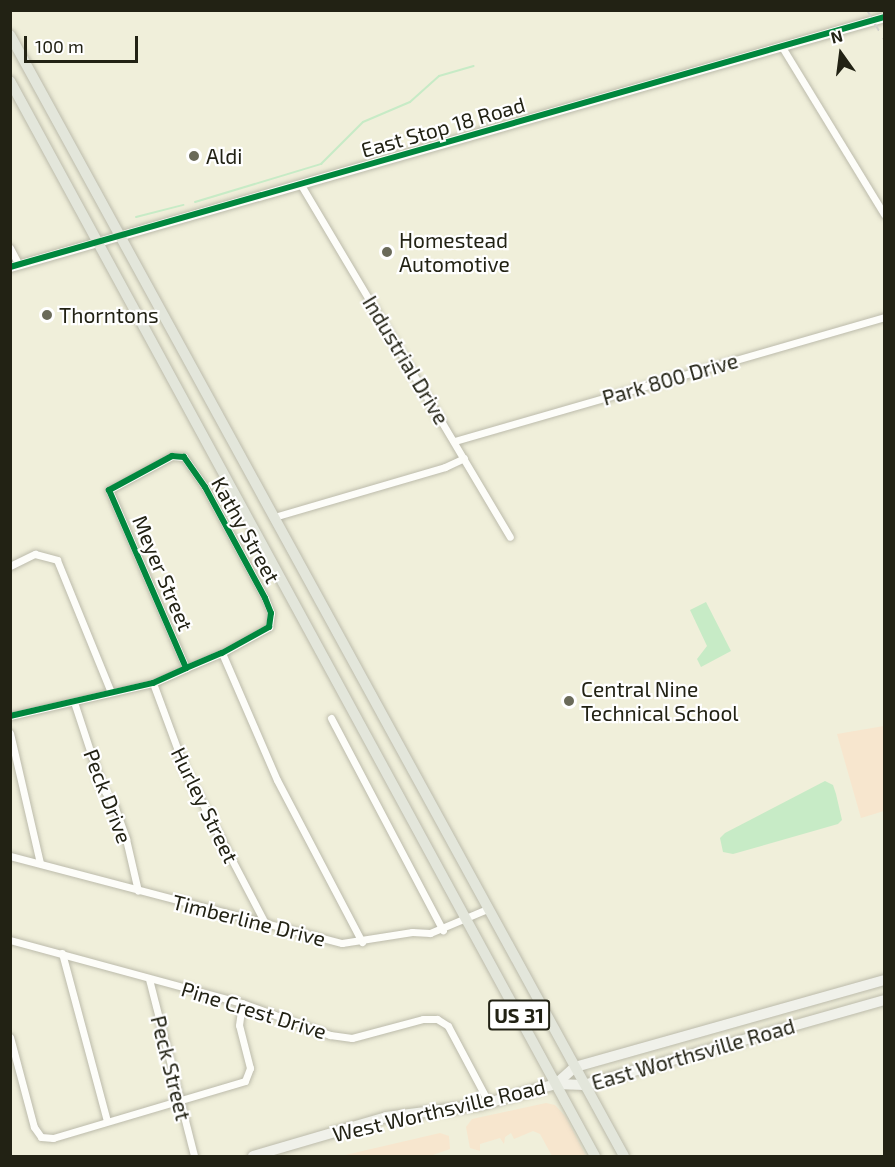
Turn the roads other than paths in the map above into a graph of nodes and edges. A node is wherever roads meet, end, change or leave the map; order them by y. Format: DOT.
graph roads {
  1 [pos="885,18"];
  2 [pos="10,35"];
  3 [pos="782,47"];
  4 [pos="10,81"];
  5 [pos="301,185"];
  6 [pos="885,214"];
  7 [pos="119,235"];
  8 [pos="96,241"];
  9 [pos="10,248"];
  10 [pos="15,266"];
  11 [pos="885,317"];
  12 [pos="455,441"];
  13 [pos="464,458"];
  14 [pos="109,490"];
  15 [pos="274,517"];
  16 [pos="510,537"];
  17 [pos="10,566"];
  18 [pos="222,653"];
  19 [pos="186,668"];
  20 [pos="153,683"];
  21 [pos="110,690"];
  22 [pos="74,702"];
  23 [pos="10,716"];
  24 [pos="331,718"];
  25 [pos="10,733"];
  26 [pos="10,856"];
  27 [pos="40,863"];
  28 [pos="138,891"];
  29 [pos="487,909"];
  30 [pos="466,920"];
  31 [pos="265,924"];
  32 [pos="443,930"];
  33 [pos="10,940"];
  34 [pos="362,942"];
  35 [pos="62,953"];
  36 [pos="149,979"];
  37 [pos="885,980"];
  38 [pos="885,1000"];
  39 [pos="242,1003"];
  40 [pos="10,1037"];
  41 [pos="575,1067"];
  42 [pos="556,1084"];
  43 [pos="584,1085"];
  44 [pos="179,1102"];
  45 [pos="489,1103"];
  46 [pos="106,1121"];
  47 [pos="194,1156"];
  48 [pos="260,1156"];
  49 [pos="595,1156"];
  50 [pos="624,1156"];
  1 -- 3 [label="street, East Stop 18 Road"];
  2 -- 7 [label="main road, US 31"];
  3 -- 5 [label="street, East Stop 18 Road"];
  3 -- 6 [label="street"];
  4 -- 8 [label="main road, US 31"];
  5 -- 7 [label="street, East Stop 18 Road"];
  5 -- 12 [label="street, Industrial Drive"];
  7 -- 8 [label="street, East Stop 18 Road"];
  7 -- 15 [label="main road, US 31"];
  8 -- 10 [label="street, East Stop 18 Road"];
  8 -- 30 [label="main road, US 31"];
  9 -- 10 [label="street"];
  11 -- 12 [label="street, Park 800 Drive"];
  12 -- 13 [label="street, Industrial Drive"];
  13 -- 15 [label="street"];
  13 -- 16 [label="street, Industrial Drive"];
  14 -- 18 [label="street, Kathy Street"];
  14 -- 19 [label="street, Meyer Street"];
  15 -- 29 [label="main road, US 31"];
  17 -- 21 [label="street"];
  18 -- 19 [label="street"];
  18 -- 34 [label="street"];
  19 -- 20 [label="street"];
  20 -- 21 [label="street"];
  20 -- 31 [label="street, Hurley Street"];
  21 -- 22 [label="street"];
  22 -- 23 [label="street"];
  22 -- 28 [label="street, Peck Drive"];
  24 -- 32 [label="street"];
  25 -- 27 [label="street"];
  26 -- 27 [label="street, Timberline Drive"];
  27 -- 28 [label="street, Timberline Drive"];
  28 -- 31 [label="street, Timberline Drive"];
  29 -- 30 [label="street, Timberline Drive"];
  29 -- 41 [label="main road, US 31"];
  30 -- 32 [label="street, Timberline Drive"];
  30 -- 42 [label="main road, US 31"];
  31 -- 34 [label="street, Timberline Drive"];
  32 -- 34 [label="street, Timberline Drive"];
  33 -- 35 [label="street, Pine Crest Drive"];
  35 -- 36 [label="street, Pine Crest Drive"];
  35 -- 46 [label="street"];
  36 -- 39 [label="street, Pine Crest Drive"];
  36 -- 44 [label="street, Peck Street"];
  37 -- 41 [label="main road, East Worthsville Road"];
  38 -- 43 [label="main road, East Worthsville Road"];
  39 -- 44 [label="street"];
  39 -- 45 [label="street, Pine Crest Drive"];
  40 -- 46 [label="street"];
  41 -- 42 [label="main road, East Worthsville Road"];
  41 -- 43 [label="main road, US 31"];
  42 -- 43 [label="main road, East Worthsville Road"];
  42 -- 45 [label="main road, West Worthsville Road"];
  42 -- 49 [label="main road, US 31"];
  43 -- 50 [label="main road, US 31"];
  44 -- 46 [label="street"];
  44 -- 47 [label="street, Peck Street"];
  45 -- 48 [label="main road, West Worthsville Road"];
}
